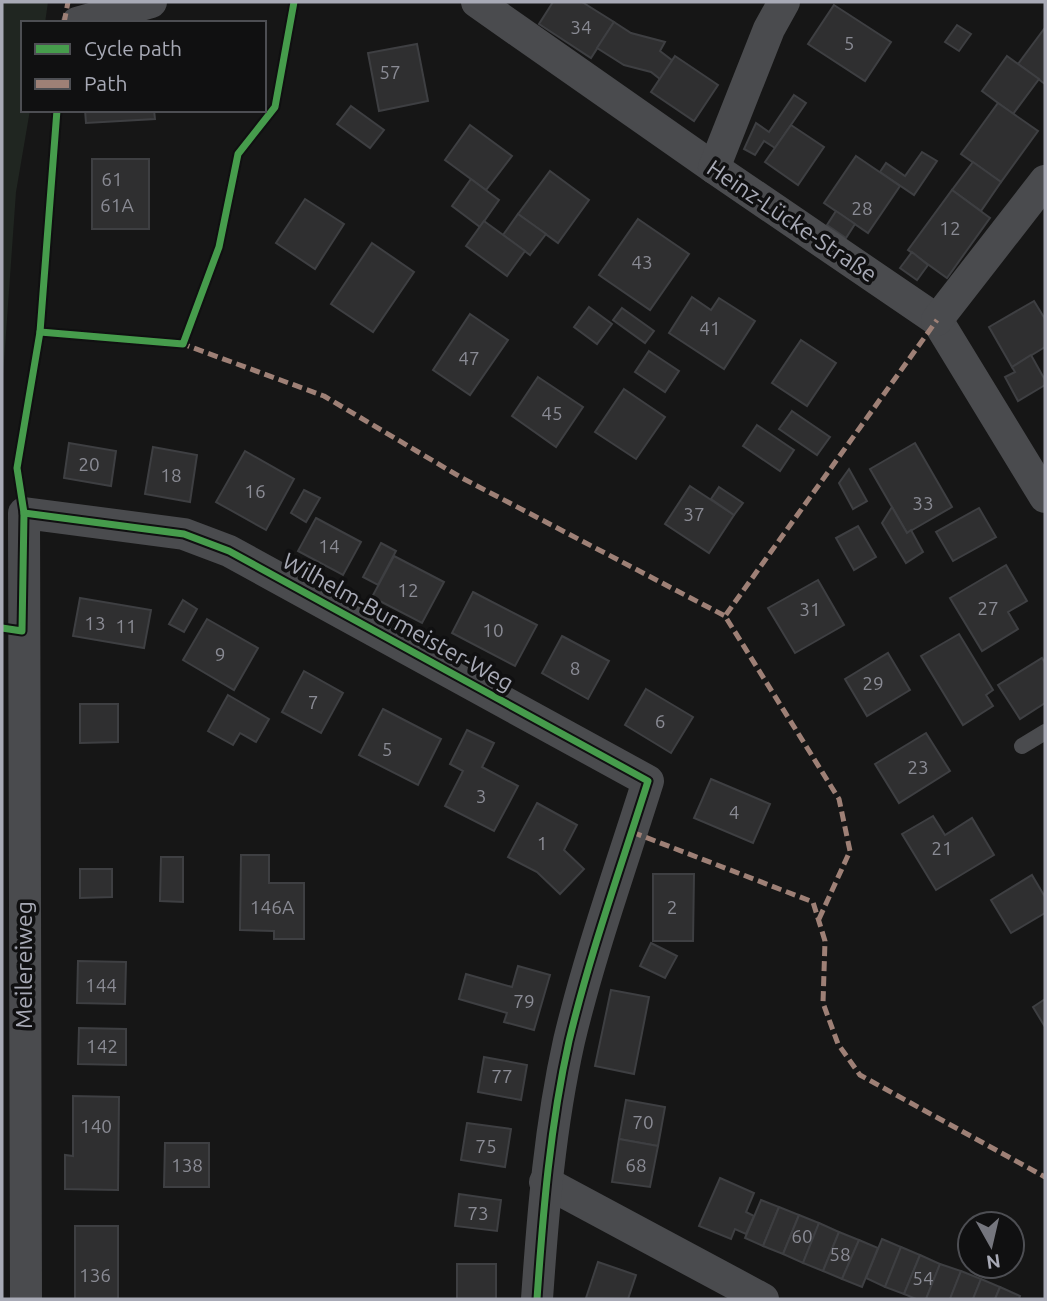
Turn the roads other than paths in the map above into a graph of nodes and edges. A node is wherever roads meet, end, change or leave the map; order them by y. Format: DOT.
graph roads {
  1 [pos="151,2"];
  2 [pos="477,2"];
  3 [pos="784,2"];
  4 [pos="517,14"];
  5 [pos="84,21"];
  6 [pos="714,168"];
  7 [pos="1045,181"];
  8 [pos="937,320"];
  9 [pos="1044,494"];
  10 [pos="24,513"];
  11 [pos="12,629"];
  12 [pos="1045,732"];
  13 [pos="1022,746"];
  14 [pos="545,1182"];
  15 [pos="26,1299"];
  16 [pos="537,1299"];
  17 [pos="764,1299"];
  1 -- 5 [label="street"];
  2 -- 4 [label="street, Heinz-Lücke-Straße"];
  3 -- 6 [label="street"];
  4 -- 6 [label="street, Heinz-Lücke-Straße"];
  6 -- 8 [label="street, Heinz-Lücke-Straße"];
  7 -- 8 [label="street"];
  8 -- 9 [label="street, Heinz-Lücke-Straße"];
  10 -- 11 [label="street, Meilereiweg"];
  10 -- 14 [label="street, Wilhelm-Burmeister-Weg"];
  11 -- 15 [label="street, Meilereiweg"];
  12 -- 13 [label="lane"];
  14 -- 16 [label="street"];
  14 -- 17 [label="street"];
}
